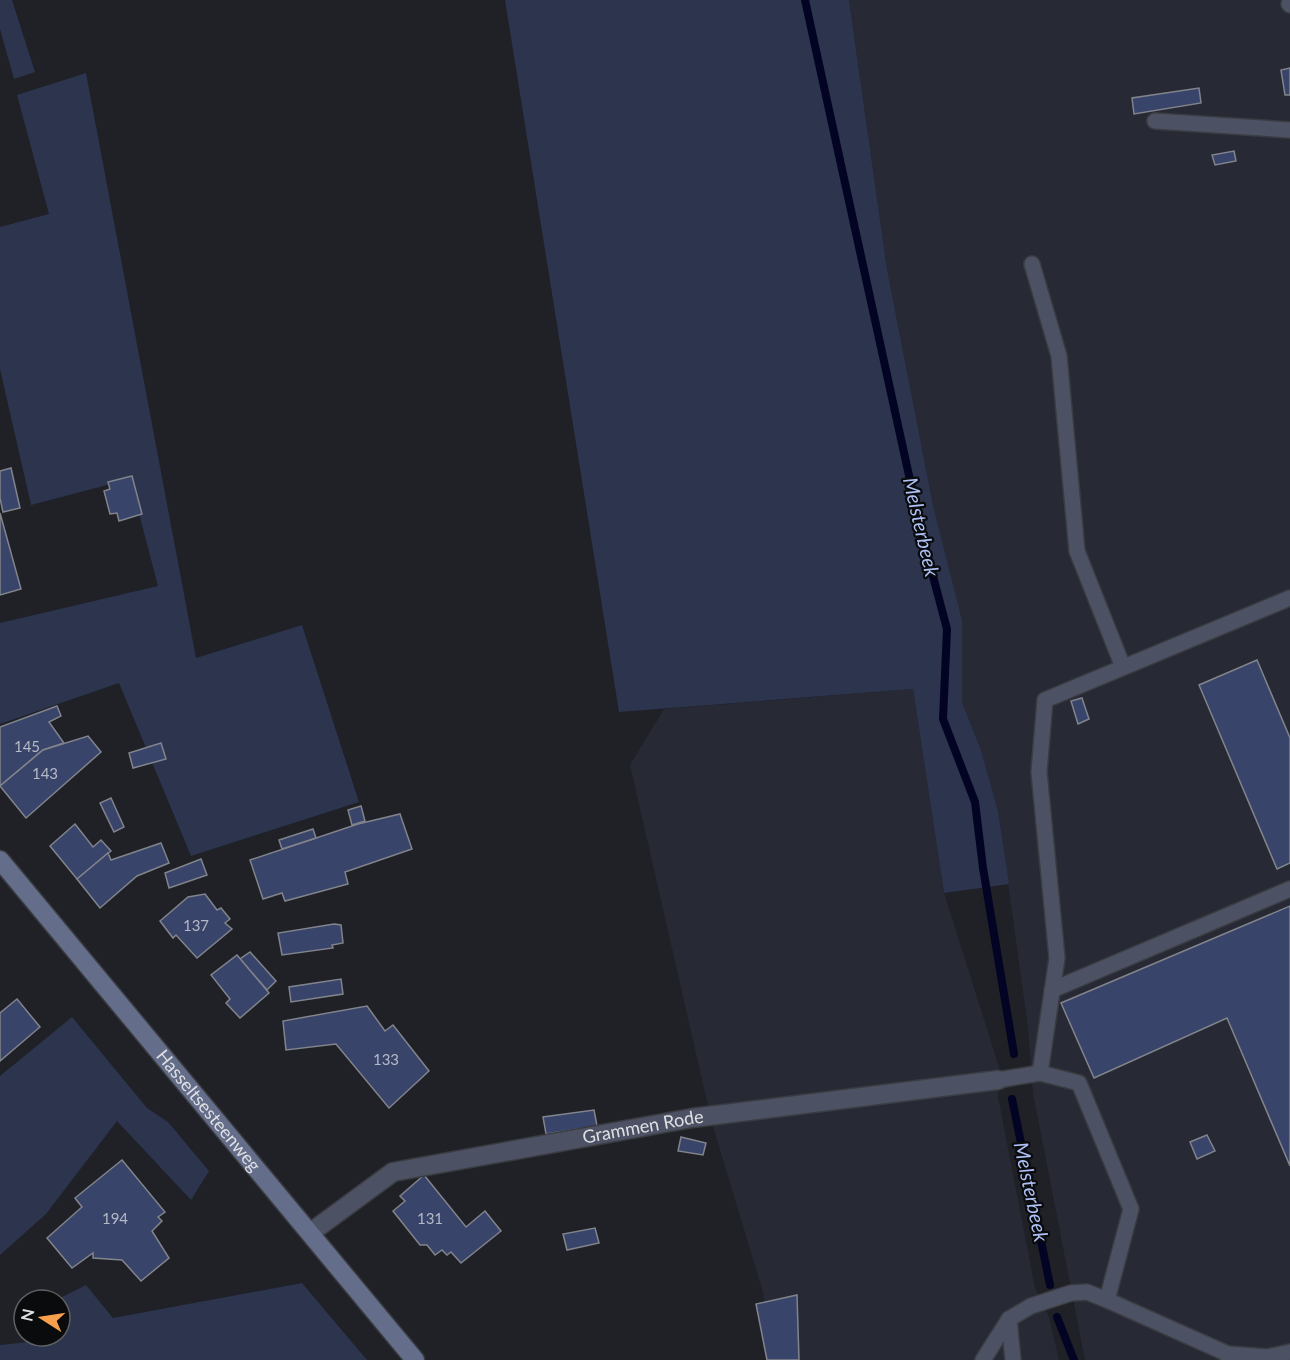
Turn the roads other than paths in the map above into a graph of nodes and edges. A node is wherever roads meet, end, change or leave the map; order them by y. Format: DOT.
graph roads {
  1 [pos="1155,121"];
  2 [pos="1290,130"];
  3 [pos="1032,264"];
  4 [pos="1290,598"];
  5 [pos="1123,667"];
  6 [pos="0,860"];
  7 [pos="1290,889"];
  8 [pos="1052,990"];
  9 [pos="1040,1073"];
  10 [pos="998,1080"];
  11 [pos="310,1233"];
  12 [pos="1107,1300"];
  13 [pos="1009,1319"];
  14 [pos="1290,1352"];
  15 [pos="1228,1357"];
  16 [pos="415,1360"];
  17 [pos="983,1360"];
  18 [pos="1013,1360"];
  1 -- 2 [label="lane"];
  3 -- 5 [label="lane"];
  4 -- 5 [label="lane"];
  5 -- 8 [label="lane"];
  6 -- 11 [label="main road, Hasseltsesteenweg"];
  7 -- 8 [label="lane"];
  8 -- 9 [label="lane"];
  9 -- 10 [label="lane"];
  9 -- 12 [label="lane"];
  10 -- 11 [label="street, Grammen Rode"];
  11 -- 16 [label="main road, Hasseltsesteenweg"];
  12 -- 13 [label="lane"];
  12 -- 15 [label="lane"];
  13 -- 17 [label="lane"];
  13 -- 18 [label="lane"];
  14 -- 15 [label="lane"];
}
